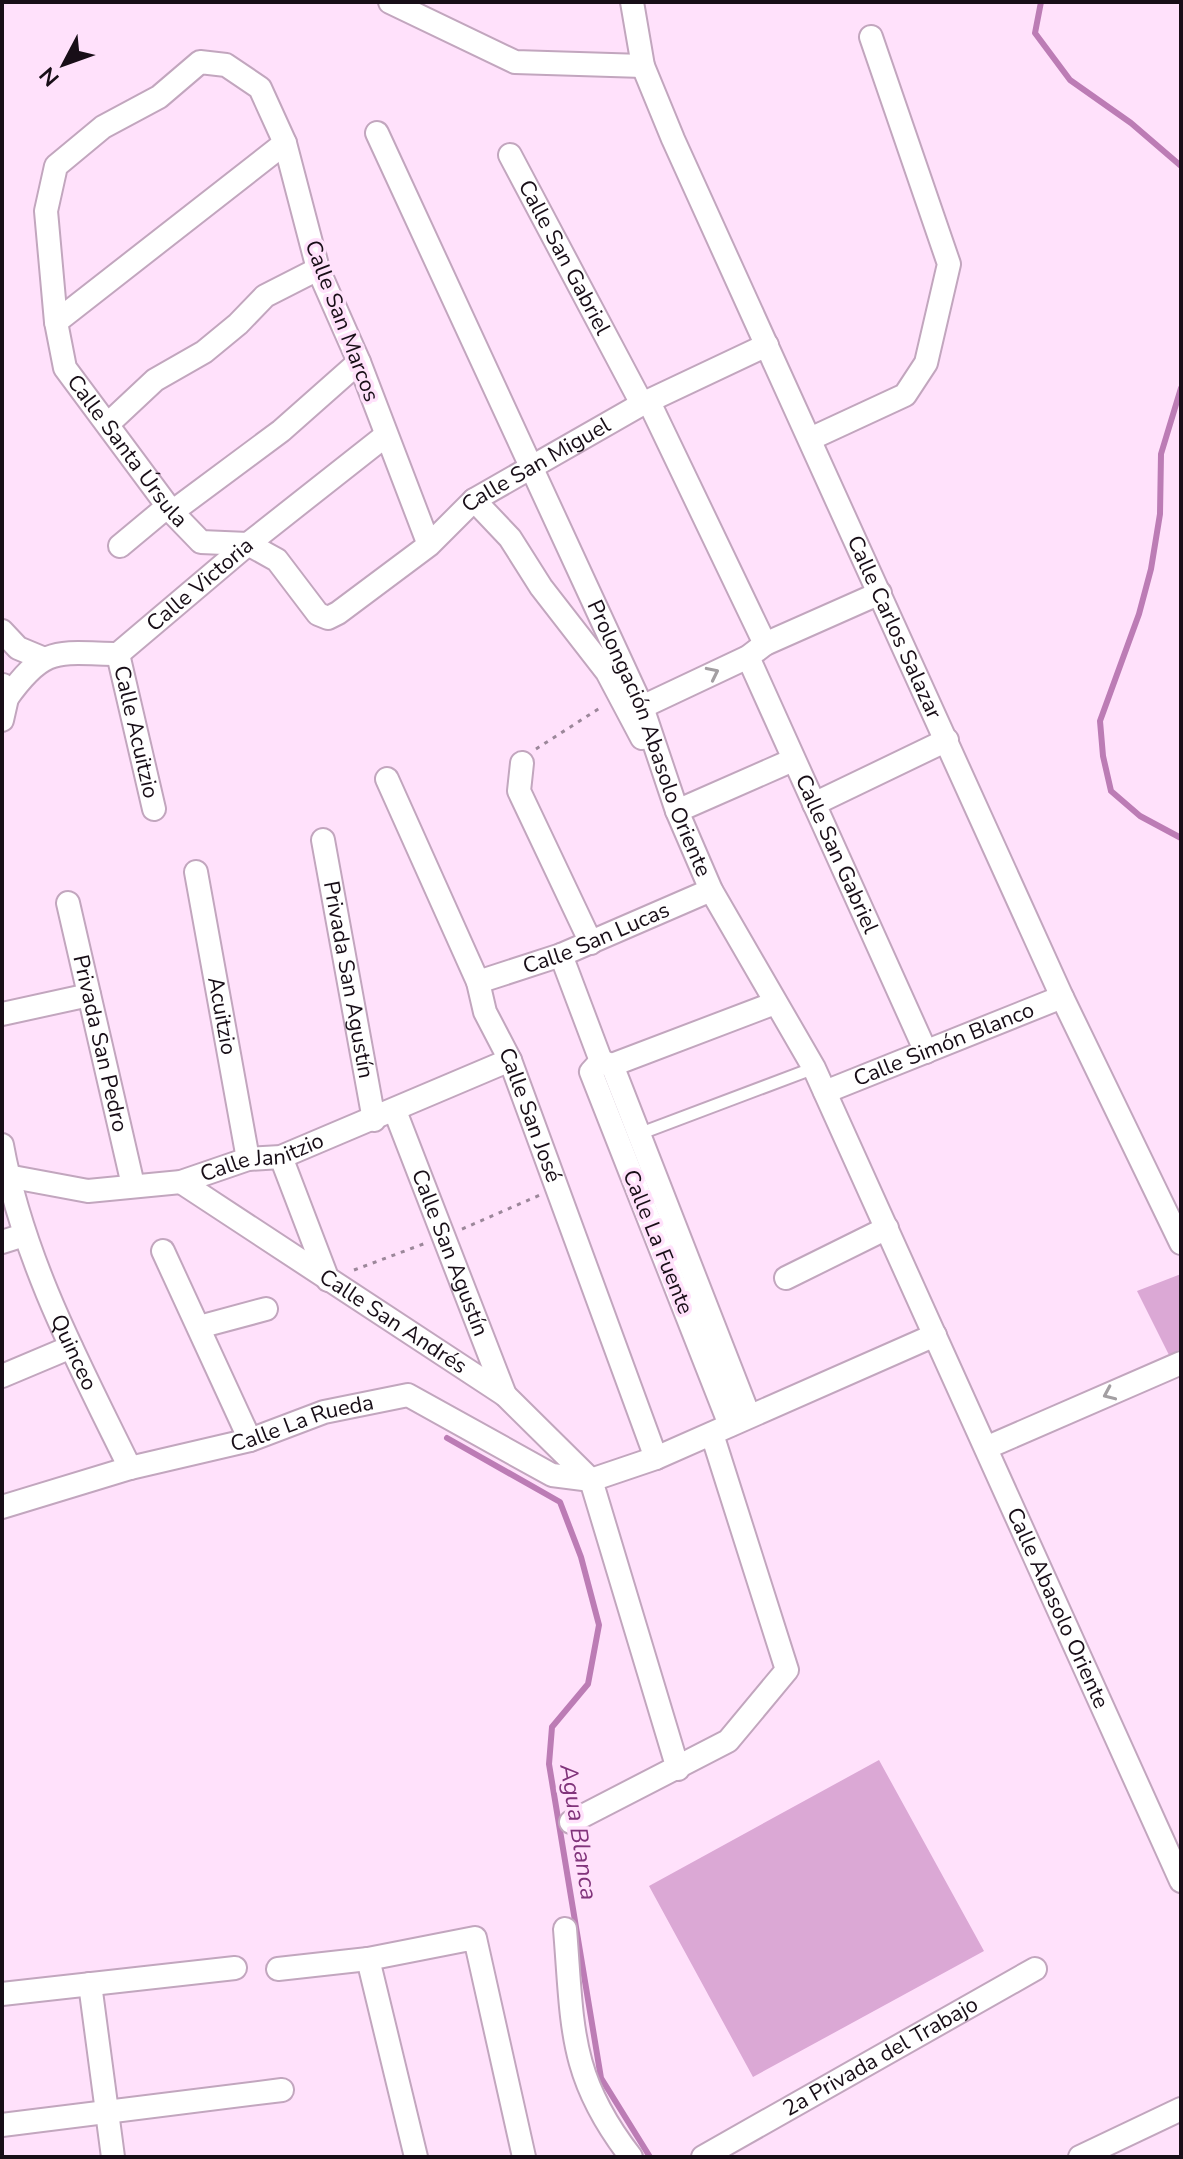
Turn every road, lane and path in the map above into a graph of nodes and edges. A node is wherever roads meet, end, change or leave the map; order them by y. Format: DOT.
graph roads {
  1 [pos="390,2"];
  2 [pos="632,2"];
  3 [pos="871,37"];
  4 [pos="643,66"];
  5 [pos="377,133"];
  6 [pos="285,143"];
  7 [pos="510,155"];
  8 [pos="56,166"];
  9 [pos="318,269"];
  10 [pos="56,322"];
  11 [pos="767,345"];
  12 [pos="359,362"];
  13 [pos="646,403"];
  14 [pos="108,424"];
  15 [pos="385,436"];
  16 [pos="810,439"];
  17 [pos="533,463"];
  18 [pos="474,500"];
  19 [pos="170,509"];
  20 [pos="248,544"];
  21 [pos="429,545"];
  22 [pos="120,546"];
  23 [pos="880,593"];
  24 [pos="2,631"];
  25 [pos="756,650"];
  26 [pos="118,654"];
  27 [pos="42,658"];
  28 [pos="619,696"];
  29 [pos="4,699"];
  30 [pos="642,707"];
  31 [pos="947,740"];
  32 [pos="793,760"];
  33 [pos="522,763"];
  34 [pos="387,779"];
  35 [pos="668,784"];
  36 [pos="814,804"];
  37 [pos="154,809"];
  38 [pos="677,811"];
  39 [pos="323,840"];
  40 [pos="196,872"];
  41 [pos="711,890"];
  42 [pos="68,903"];
  43 [pos="591,943"];
  44 [pos="561,955"];
  45 [pos="478,982"];
  46 [pos="89,995"];
  47 [pos="1062,997"];
  48 [pos="775,1003"];
  49 [pos="2,1014"];
  50 [pos="926,1052"];
  51 [pos="510,1060"];
  52 [pos="606,1063"];
  53 [pos="814,1068"];
  54 [pos="825,1092"];
  55 [pos="395,1111"];
  56 [pos="374,1120"];
  57 [pos="639,1134"];
  58 [pos="2,1145"];
  59 [pos="281,1157"];
  60 [pos="248,1159"];
  61 [pos="5,1175"];
  62 [pos="181,1182"];
  63 [pos="133,1185"];
  64 [pos="887,1228"];
  65 [pos="24,1235"];
  66 [pos="668,1237"];
  67 [pos="2,1242"];
  68 [pos="1181,1243"];
  69 [pos="163,1251"];
  70 [pos="786,1278"];
  71 [pos="328,1280"];
  72 [pos="266,1309"];
  73 [pos="199,1327"];
  74 [pos="935,1335"];
  75 [pos="71,1347"];
  76 [pos="1181,1363"];
  77 [pos="2,1376"];
  78 [pos="505,1395"];
  79 [pos="731,1425"];
  80 [pos="250,1440"];
  81 [pos="988,1447"];
  82 [pos="656,1458"];
  83 [pos="130,1468"];
  84 [pos="591,1480"];
  85 [pos="2,1507"];
  86 [pos="678,1769"];
  87 [pos="571,1822"];
  88 [pos="1181,1881"];
  89 [pos="565,1929"];
  90 [pos="368,1959"];
  91 [pos="235,1968"];
  92 [pos="278,1969"];
  93 [pos="1035,1969"];
  94 [pos="90,1984"];
  95 [pos="2,1994"];
  96 [pos="282,2090"];
  97 [pos="1181,2109"];
  98 [pos="107,2113"];
  99 [pos="2,2125"];
  100 [pos="730,2150"];
  101 [pos="113,2157"];
  102 [pos="416,2157"];
  103 [pos="524,2157"];
  104 [pos="631,2157"];
  105 [pos="703,2157"];
  106 [pos="1080,2157"];
  1 -- 4 [label="street"];
  2 -- 4 [label="street, Calle Carlos Salazar"];
  3 -- 16 [label="street"];
  4 -- 11 [label="street, Calle Carlos Salazar"];
  5 -- 17 [label="street, Prolongación Abasolo Oriente"];
  6 -- 8 [label="street, Calle San Marcos"];
  6 -- 9 [label="street, Calle San Marcos"];
  6 -- 10 [label="street"];
  7 -- 13 [label="street, Calle San Gabriel"];
  8 -- 10 [label="street, Calle Santa Úrsula"];
  9 -- 12 [label="street, Calle San Marcos"];
  9 -- 14 [label="street"];
  10 -- 14 [label="street, Calle Santa Úrsula"];
  11 -- 13 [label="street, Calle San Miguel"];
  11 -- 16 [label="street, Calle Carlos Salazar"];
  12 -- 15 [label="street, Calle San Marcos"];
  12 -- 19 [label="street"];
  13 -- 17 [label="street, Calle San Miguel"];
  13 -- 25 [label="street, Calle San Gabriel"];
  14 -- 19 [label="street, Calle Santa Úrsula"];
  15 -- 20 [label="street, Calle Victoria"];
  15 -- 21 [label="street, Calle San Marcos"];
  16 -- 23 [label="street, Calle Carlos Salazar"];
  17 -- 18 [label="street, Calle San Miguel"];
  17 -- 30 [label="street, Prolongación Abasolo Oriente"];
  18 -- 21 [label="street, Calle San Miguel"];
  18 -- 28 [label="street"];
  19 -- 20 [label="street, Calle Santa Úrsula"];
  19 -- 22 [label="street"];
  20 -- 21 [label="street, Calle San Miguel"];
  20 -- 26 [label="street, Calle Victoria"];
  23 -- 25 [label="street"];
  23 -- 31 [label="street, Calle Carlos Salazar"];
  24 -- 27 [label="street"];
  30 -- 25 [label="street, one-way"];
  25 -- 32 [label="street, Calle San Gabriel"];
  26 -- 27 [label="street"];
  26 -- 37 [label="street, Calle Acuitzio"];
  27 -- 29 [label="street"];
  28 -- 33 [label="path"];
  28 -- 35 [label="street"];
  30 -- 35 [label="street, Prolongación Abasolo Oriente"];
  31 -- 36 [label="street"];
  31 -- 47 [label="street, Calle Carlos Salazar"];
  32 -- 36 [label="street, Calle San Gabriel"];
  32 -- 38 [label="street"];
  33 -- 43 [label="street"];
  34 -- 45 [label="street, Calle San José"];
  35 -- 38 [label="street, Prolongación Abasolo Oriente"];
  36 -- 50 [label="street, Calle San Gabriel"];
  38 -- 41 [label="street, Prolongación Abasolo Oriente"];
  39 -- 56 [label="street, Privada San Agustín"];
  40 -- 60 [label="street, Acuitzio"];
  41 -- 43 [label="street, Calle San Lucas"];
  41 -- 48 [label="street, Prolongación Abasolo Oriente"];
  42 -- 46 [label="street, Privada San Pedro"];
  43 -- 44 [label="street, Calle San Lucas"];
  44 -- 45 [label="street, Calle San Lucas"];
  44 -- 52 [label="street, Calle La Fuente"];
  45 -- 51 [label="street, Calle San José"];
  46 -- 49 [label="street"];
  46 -- 63 [label="street, Privada San Pedro"];
  47 -- 50 [label="street, Calle Simón Blanco"];
  47 -- 68 [label="street, Calle Carlos Salazar"];
  48 -- 52 [label="street"];
  48 -- 53 [label="street, Prolongación Abasolo Oriente"];
  50 -- 54 [label="street, Calle Simón Blanco"];
  51 -- 55 [label="street, Calle Janitzio"];
  51 -- 82 [label="street, Calle San José"];
  52 -- 57 [label="street, Calle La Fuente"];
  52 -- 66 [label="street, Calle La Fuente"];
  53 -- 54 [label="street, Prolongación Abasolo Oriente"];
  53 -- 57 [label="lane"];
  54 -- 64 [label="street, Prolongación Abasolo Oriente"];
  55 -- 56 [label="street, Calle Janitzio"];
  55 -- 78 [label="street, Calle San Agustín"];
  56 -- 59 [label="street, Calle Janitzio"];
  57 -- 66 [label="street, Calle La Fuente"];
  58 -- 61 [label="street, Quinceo"];
  59 -- 60 [label="street, Calle Janitzio"];
  59 -- 71 [label="street"];
  60 -- 62 [label="street, Calle Janitzio"];
  61 -- 63 [label="street, Calle Janitzio"];
  61 -- 65 [label="street, Quinceo"];
  62 -- 63 [label="street, Calle Janitzio"];
  62 -- 71 [label="street, Calle San Andrés"];
  64 -- 70 [label="street"];
  64 -- 74 [label="street, Prolongación Abasolo Oriente"];
  65 -- 67 [label="street"];
  65 -- 75 [label="street, Quinceo"];
  66 -- 79 [label="street, Calle La Fuente"];
  69 -- 73 [label="street"];
  71 -- 78 [label="street, Calle San Andrés"];
  72 -- 73 [label="street"];
  73 -- 80 [label="street"];
  74 -- 79 [label="street"];
  74 -- 81 [label="street, Calle Abasolo Oriente"];
  75 -- 77 [label="street"];
  75 -- 83 [label="street, Quinceo"];
  76 -- 81 [label="street, one-way"];
  78 -- 84 [label="street, Calle San Andrés"];
  79 -- 82 [label="street"];
  79 -- 86 [label="street, Calle La Fuente"];
  80 -- 83 [label="street, Calle La Rueda"];
  80 -- 84 [label="street, Calle La Rueda"];
  81 -- 88 [label="street, Calle Abasolo Oriente"];
  82 -- 84 [label="street"];
  83 -- 85 [label="street, Calle La Rueda"];
  84 -- 86 [label="street"];
  86 -- 87 [label="street"];
  89 -- 104 [label="street"];
  90 -- 92 [label="street"];
  90 -- 102 [label="street"];
  90 -- 103 [label="street"];
  91 -- 94 [label="street"];
  93 -- 100 [label="street, 2a Privada del Trabajo"];
  94 -- 95 [label="street"];
  94 -- 98 [label="street"];
  96 -- 98 [label="street"];
  97 -- 106 [label="street"];
  98 -- 99 [label="street"];
  98 -- 101 [label="street"];
  100 -- 105 [label="street, 2a Privada del Trabajo"];
}
